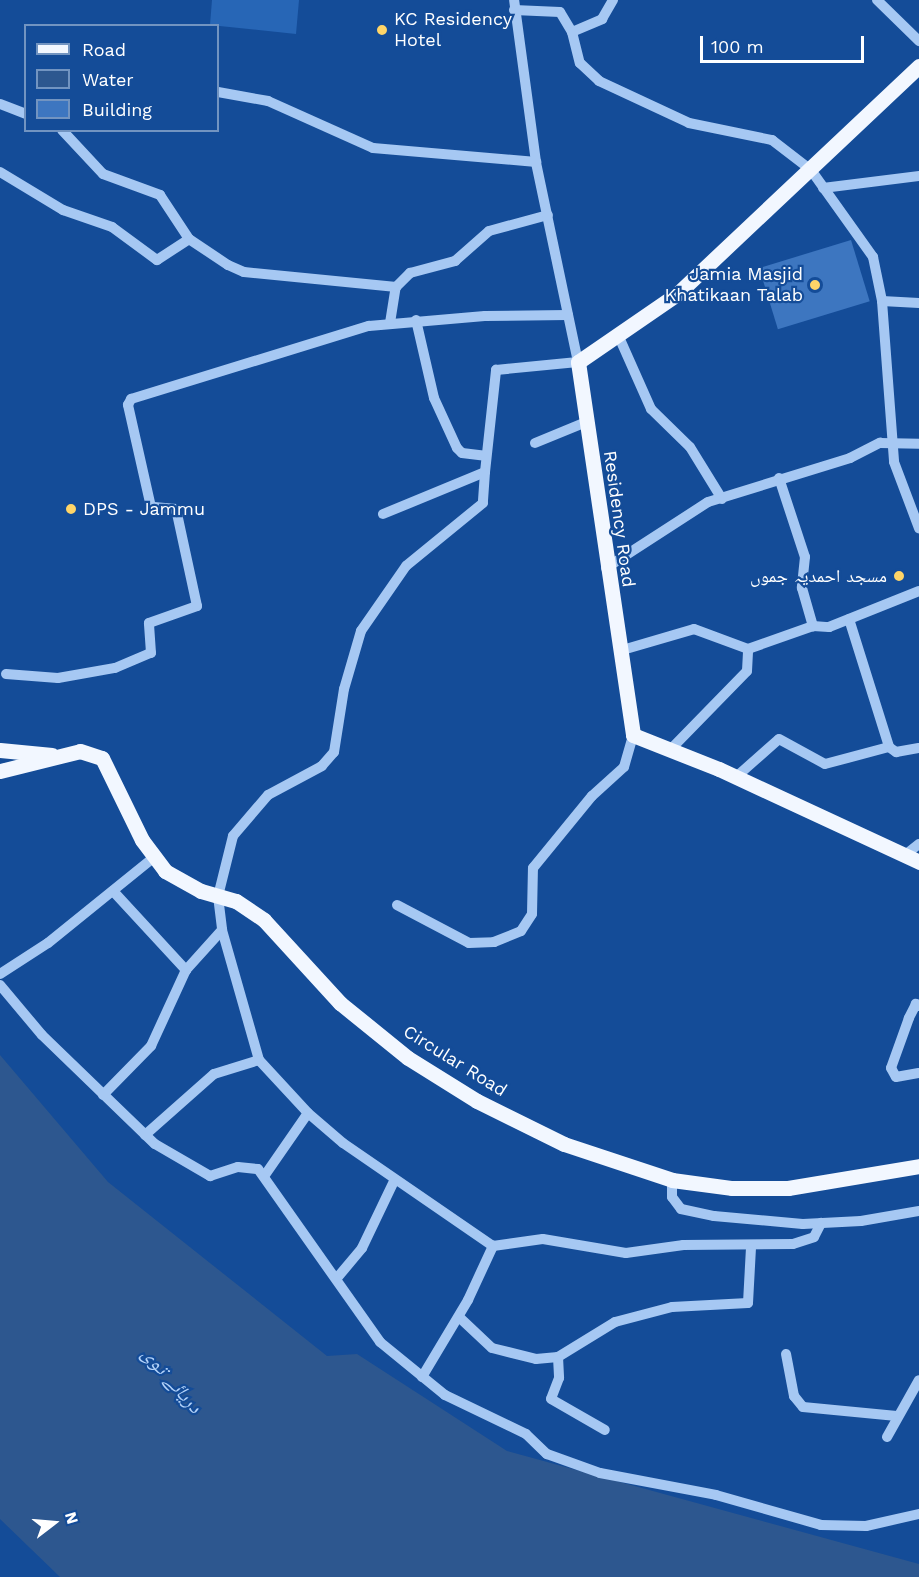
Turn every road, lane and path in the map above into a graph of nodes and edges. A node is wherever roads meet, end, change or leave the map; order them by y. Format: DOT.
graph roads {
  1 [pos="613,0"];
  2 [pos="877,0"];
  3 [pos="514,5"];
  4 [pos="572,32"];
  5 [pos="919,41"];
  6 [pos="919,66"];
  7 [pos="219,92"];
  8 [pos="0,104"];
  9 [pos="24,113"];
  10 [pos="64,132"];
  11 [pos="536,162"];
  12 [pos="811,170"];
  13 [pos="0,172"];
  14 [pos="919,176"];
  15 [pos="823,188"];
  16 [pos="548,215"];
  17 [pos="189,239"];
  18 [pos="396,287"];
  19 [pos="882,301"];
  20 [pos="919,303"];
  21 [pos="568,315"];
  22 [pos="416,320"];
  23 [pos="390,322"];
  24 [pos="619,337"];
  25 [pos="578,362"];
  26 [pos="586,422"];
  27 [pos="894,442"];
  28 [pos="535,443"];
  29 [pos="919,444"];
  30 [pos="485,456"];
  31 [pos="485,472"];
  32 [pos="779,478"];
  33 [pos="722,499"];
  34 [pos="383,514"];
  35 [pos="919,528"];
  36 [pos="606,568"];
  37 [pos="919,591"];
  38 [pos="849,619"];
  39 [pos="813,626"];
  40 [pos="748,649"];
  41 [pos="619,651"];
  42 [pos="6,674"];
  43 [pos="633,735"];
  44 [pos="889,747"];
  45 [pos="919,748"];
  46 [pos="0,750"];
  47 [pos="670,750"];
  48 [pos="52,754"];
  49 [pos="0,771"];
  50 [pos="736,777"];
  51 [pos="919,844"];
  52 [pos="904,856"];
  53 [pos="153,858"];
  54 [pos="919,862"];
  55 [pos="113,891"];
  56 [pos="218,896"];
  57 [pos="397,905"];
  58 [pos="222,930"];
  59 [pos="186,970"];
  60 [pos="0,974"];
  61 [pos="0,986"];
  62 [pos="919,1006"];
  63 [pos="259,1060"];
  64 [pos="919,1073"];
  65 [pos="103,1095"];
  66 [pos="308,1113"];
  67 [pos="145,1135"];
  68 [pos="919,1166"];
  69 [pos="265,1175"];
  70 [pos="395,1179"];
  71 [pos="672,1180"];
  72 [pos="919,1211"];
  73 [pos="821,1223"];
  74 [pos="493,1246"];
  75 [pos="751,1247"];
  76 [pos="337,1278"];
  77 [pos="459,1317"];
  78 [pos="786,1354"];
  79 [pos="558,1357"];
  80 [pos="422,1377"];
  81 [pos="919,1380"];
  82 [pos="897,1416"];
  83 [pos="604,1430"];
  84 [pos="887,1437"];
  85 [pos="919,1514"];
  1 -- 4 [label="street"];
  2 -- 5 [label="street"];
  3 -- 4 [label="street"];
  3 -- 11 [label="street, Residency Road"];
  4 -- 12 [label="street"];
  6 -- 12 [label="main road"];
  7 -- 11 [label="street"];
  8 -- 9 [label="street"];
  10 -- 17 [label="street"];
  11 -- 16 [label="street, Residency Road"];
  12 -- 15 [label="street"];
  12 -- 24 [label="main road"];
  13 -- 17 [label="street"];
  14 -- 15 [label="street"];
  15 -- 19 [label="street"];
  16 -- 18 [label="street"];
  16 -- 21 [label="street, Residency Road"];
  17 -- 18 [label="street"];
  18 -- 23 [label="street"];
  19 -- 20 [label="street"];
  19 -- 27 [label="street"];
  21 -- 22 [label="street"];
  21 -- 25 [label="street, Residency Road"];
  22 -- 23 [label="street"];
  22 -- 30 [label="street"];
  23 -- 42 [label="street"];
  24 -- 25 [label="main road"];
  24 -- 33 [label="street"];
  25 -- 26 [label="main road, Residency Road"];
  25 -- 30 [label="street"];
  26 -- 28 [label="street"];
  26 -- 36 [label="main road, Residency Road"];
  27 -- 29 [label="street"];
  27 -- 32 [label="street"];
  27 -- 35 [label="street"];
  30 -- 31 [label="street"];
  31 -- 34 [label="street"];
  31 -- 56 [label="street"];
  32 -- 33 [label="street"];
  32 -- 39 [label="street"];
  33 -- 36 [label="street"];
  36 -- 41 [label="main road, Residency Road"];
  37 -- 38 [label="street"];
  38 -- 39 [label="street"];
  38 -- 44 [label="street"];
  39 -- 40 [label="street"];
  40 -- 41 [label="street"];
  40 -- 47 [label="street"];
  41 -- 43 [label="main road, Residency Road"];
  43 -- 47 [label="main road"];
  43 -- 57 [label="street"];
  44 -- 45 [label="street"];
  44 -- 50 [label="street"];
  46 -- 48 [label="main road"];
  47 -- 50 [label="main road"];
  48 -- 49 [label="main road"];
  48 -- 53 [label="main road, Circular Road"];
  50 -- 52 [label="main road"];
  51 -- 52 [label="street"];
  52 -- 54 [label="main road"];
  53 -- 55 [label="street"];
  53 -- 56 [label="main road, Circular Road"];
  55 -- 59 [label="street"];
  55 -- 60 [label="street"];
  56 -- 58 [label="street"];
  56 -- 71 [label="main road, Circular Road"];
  58 -- 59 [label="street"];
  58 -- 63 [label="street"];
  59 -- 65 [label="street"];
  61 -- 65 [label="street"];
  62 -- 64 [label="street"];
  63 -- 66 [label="street"];
  63 -- 67 [label="street"];
  65 -- 67 [label="street"];
  66 -- 69 [label="street"];
  66 -- 70 [label="street"];
  67 -- 69 [label="street"];
  68 -- 71 [label="main road, Circular Road"];
  69 -- 76 [label="street"];
  70 -- 74 [label="street"];
  70 -- 76 [label="street"];
  71 -- 73 [label="street"];
  72 -- 73 [label="street"];
  73 -- 75 [label="street"];
  74 -- 75 [label="street"];
  74 -- 77 [label="street"];
  75 -- 79 [label="street"];
  76 -- 80 [label="street"];
  77 -- 79 [label="street"];
  77 -- 80 [label="street"];
  78 -- 82 [label="street"];
  79 -- 83 [label="street"];
  80 -- 85 [label="street"];
  81 -- 82 [label="street"];
  82 -- 84 [label="street"];
}
